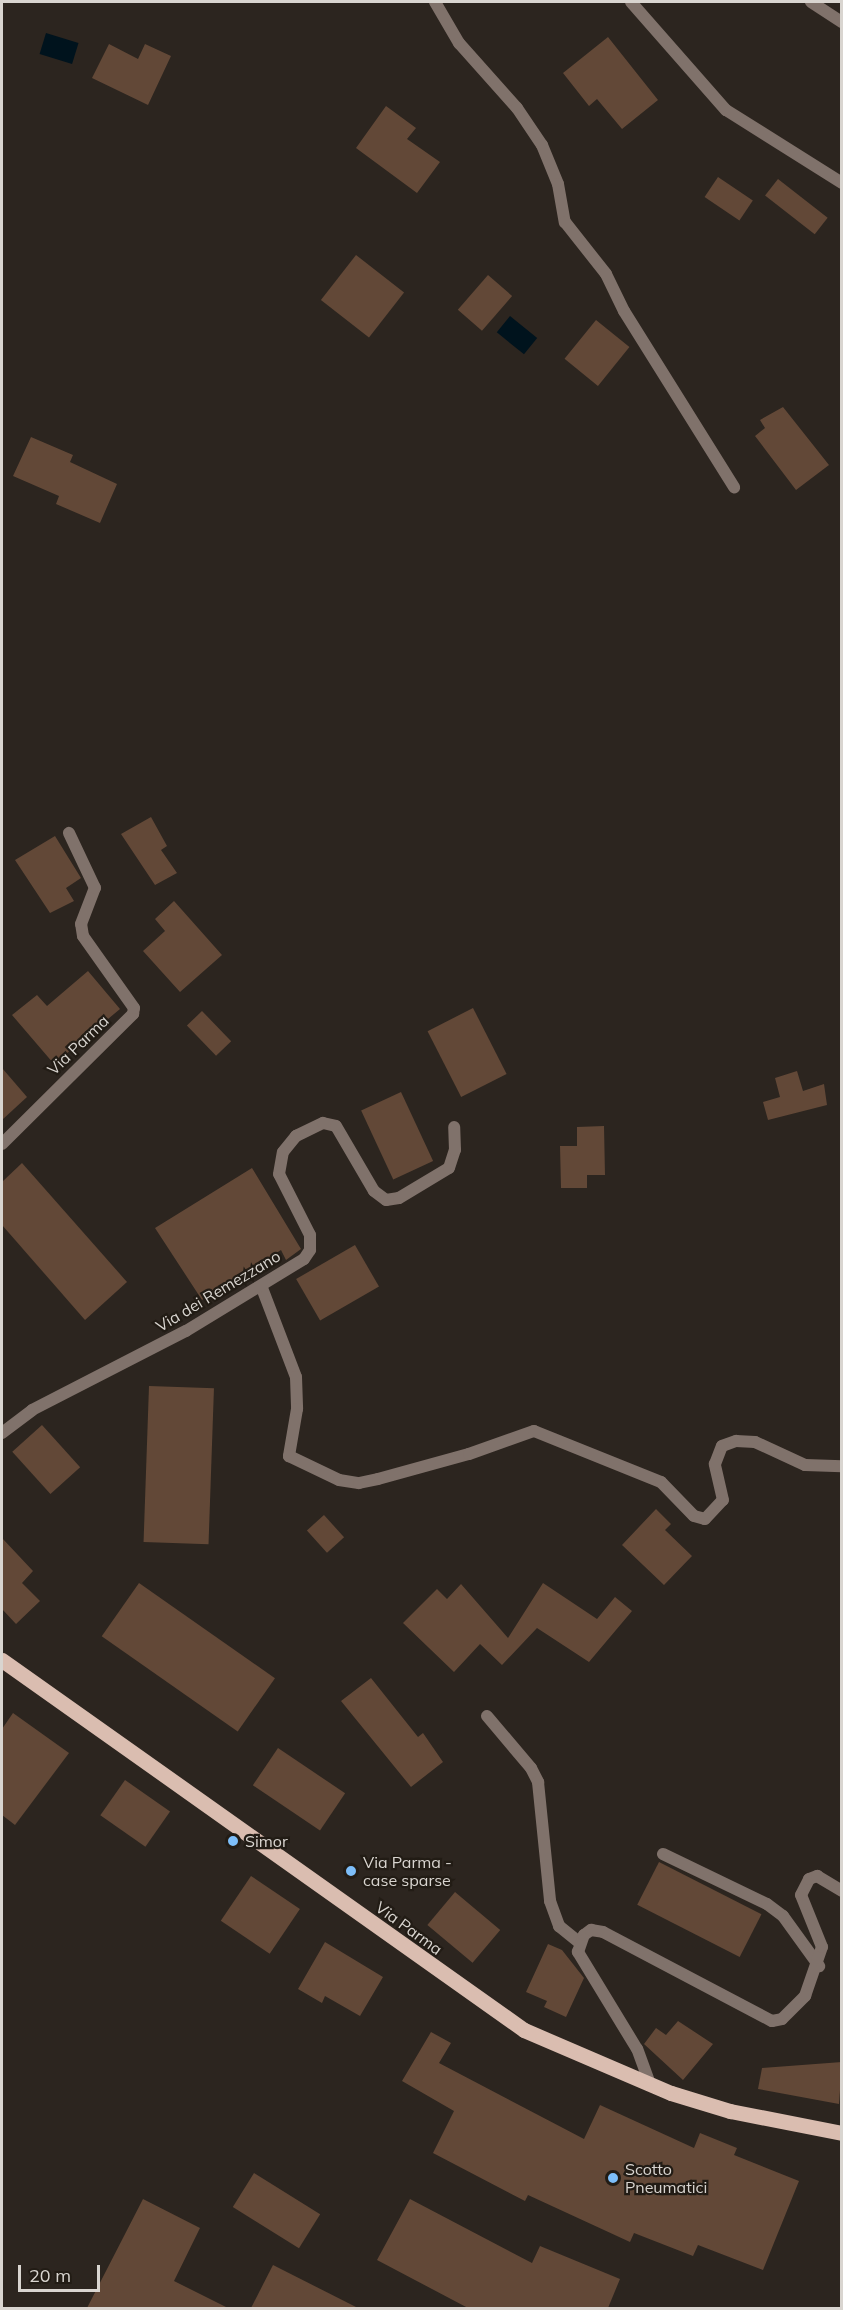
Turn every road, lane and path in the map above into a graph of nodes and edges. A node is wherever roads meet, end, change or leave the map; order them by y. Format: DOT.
graph roads {
  1 [pos="435,2"];
  2 [pos="630,2"];
  3 [pos="811,2"];
  4 [pos="842,22"];
  5 [pos="842,183"];
  6 [pos="734,487"];
  7 [pos="69,833"];
  8 [pos="454,1126"];
  9 [pos="2,1144"];
  10 [pos="262,1288"];
  11 [pos="2,1433"];
  12 [pos="842,1466"];
  13 [pos="2,1660"];
  14 [pos="487,1716"];
  15 [pos="663,1854"];
  16 [pos="842,1891"];
  17 [pos="580,1943"];
  18 [pos="819,1966"];
  19 [pos="650,2084"];
  20 [pos="842,2133"];
  1 -- 6 [label="street"];
  2 -- 5 [label="street"];
  3 -- 4 [label="street"];
  7 -- 9 [label="street, Via Parma"];
  8 -- 10 [label="street, Via dei Remezzano"];
  10 -- 11 [label="street, Via dei Remezzano"];
  10 -- 12 [label="street"];
  13 -- 19 [label="main road, Via Parma"];
  14 -- 17 [label="street"];
  15 -- 18 [label="street"];
  16 -- 18 [label="street"];
  17 -- 18 [label="street"];
  17 -- 19 [label="street"];
  19 -- 20 [label="main road, Via Parma"];
}
